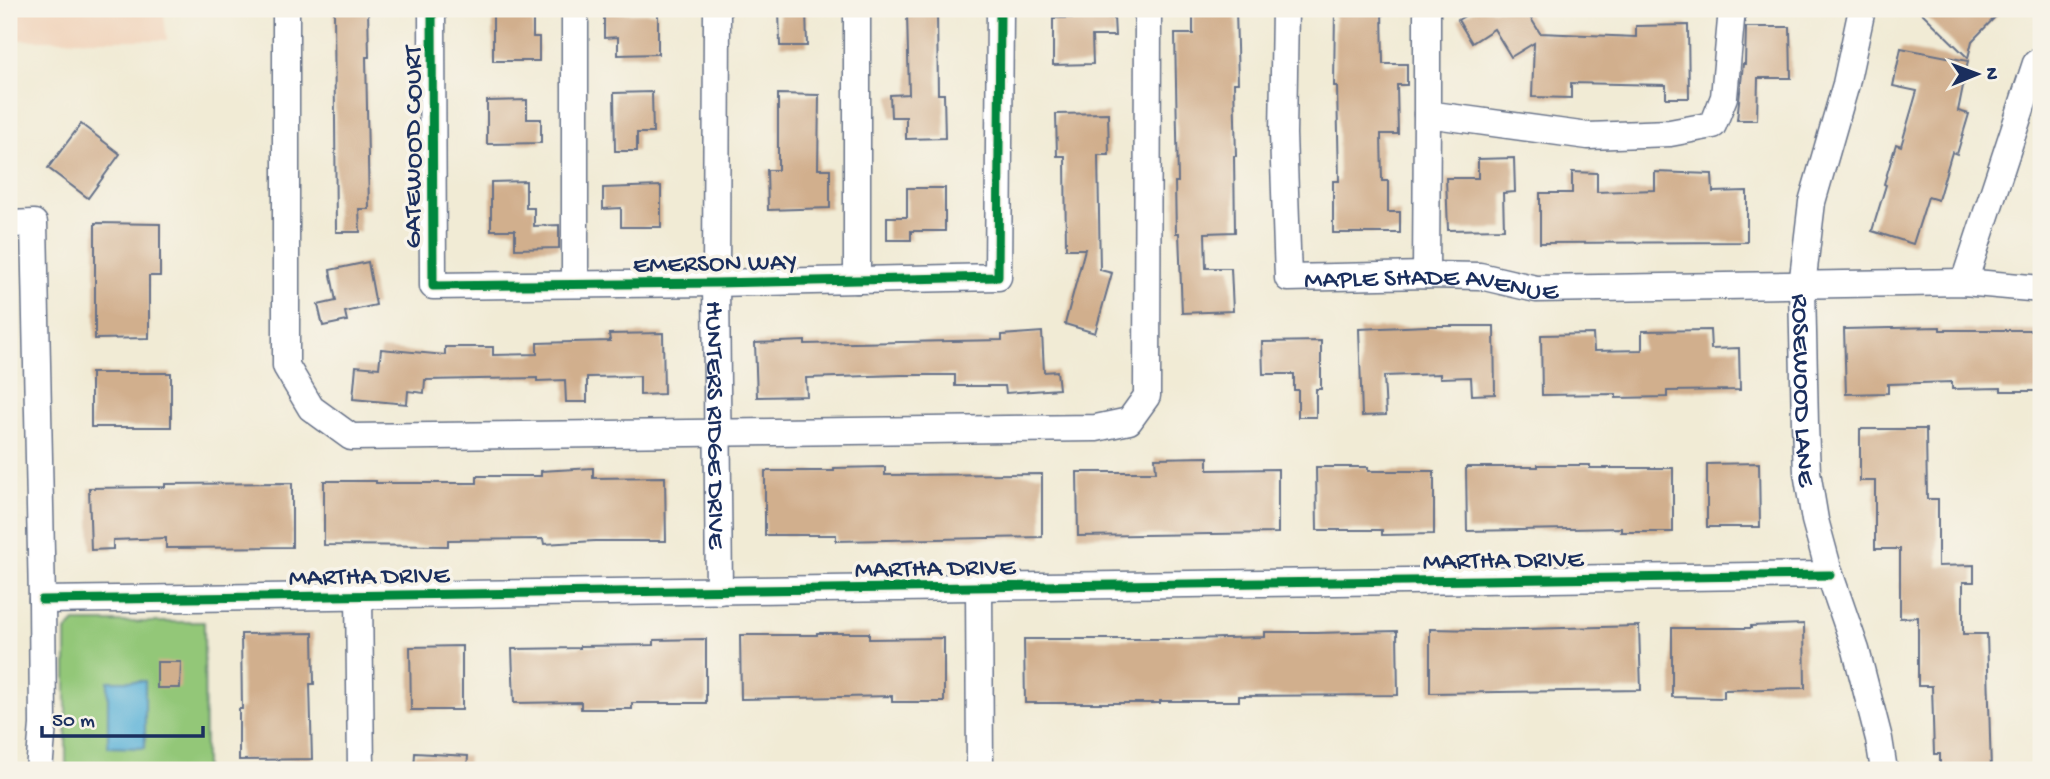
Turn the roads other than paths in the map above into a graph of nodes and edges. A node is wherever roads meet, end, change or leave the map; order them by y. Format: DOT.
graph roads {
  1 [pos="286,9"];
  2 [pos="432,9"];
  3 [pos="575,9"];
  4 [pos="717,9"];
  5 [pos="857,9"];
  6 [pos="1000,9"];
  7 [pos="1148,9"];
  8 [pos="1284,9"];
  9 [pos="1427,9"];
  10 [pos="1732,9"];
  11 [pos="1863,9"];
  12 [pos="2041,63"];
  13 [pos="1427,114"];
  14 [pos="9,224"];
  15 [pos="1426,275"];
  16 [pos="857,280"];
  17 [pos="1964,282"];
  18 [pos="575,283"];
  19 [pos="716,283"];
  20 [pos="433,286"];
  21 [pos="1802,286"];
  22 [pos="2041,289"];
  23 [pos="717,433"];
  24 [pos="1830,575"];
  25 [pos="979,586"];
  26 [pos="719,591"];
  27 [pos="359,594"];
  28 [pos="42,600"];
  29 [pos="39,770"];
  30 [pos="360,770"];
  31 [pos="980,770"];
  32 [pos="1884,770"];
  1 -- 23 [label="street"];
  2 -- 20 [label="street, GATEWOOD COURT"];
  3 -- 18 [label="street"];
  4 -- 19 [label="street, HUNTERS RIDGE DRIVE"];
  5 -- 16 [label="street"];
  6 -- 16 [label="street, EMERSON WAY"];
  7 -- 23 [label="street"];
  8 -- 15 [label="street, MAPLE SHADE AVENUE"];
  9 -- 13 [label="street"];
  10 -- 13 [label="street"];
  11 -- 21 [label="street, ROSEWOOD LANE"];
  12 -- 17 [label="street"];
  13 -- 15 [label="street"];
  14 -- 28 [label="street"];
  15 -- 21 [label="street, MAPLE SHADE AVENUE"];
  16 -- 19 [label="street, EMERSON WAY"];
  17 -- 21 [label="street, MAPLE SHADE AVENUE"];
  17 -- 22 [label="street, MAPLE SHADE AVENUE"];
  18 -- 19 [label="street, EMERSON WAY"];
  18 -- 20 [label="street, EMERSON WAY"];
  19 -- 23 [label="street, HUNTERS RIDGE DRIVE"];
  21 -- 24 [label="street, ROSEWOOD LANE"];
  23 -- 26 [label="street, HUNTERS RIDGE DRIVE"];
  24 -- 25 [label="street, MARTHA DRIVE"];
  24 -- 32 [label="street, ROSEWOOD LANE"];
  25 -- 26 [label="street, MARTHA DRIVE"];
  25 -- 31 [label="street"];
  26 -- 27 [label="street, MARTHA DRIVE"];
  27 -- 28 [label="street, MARTHA DRIVE"];
  27 -- 30 [label="street"];
  28 -- 29 [label="street"];
}
